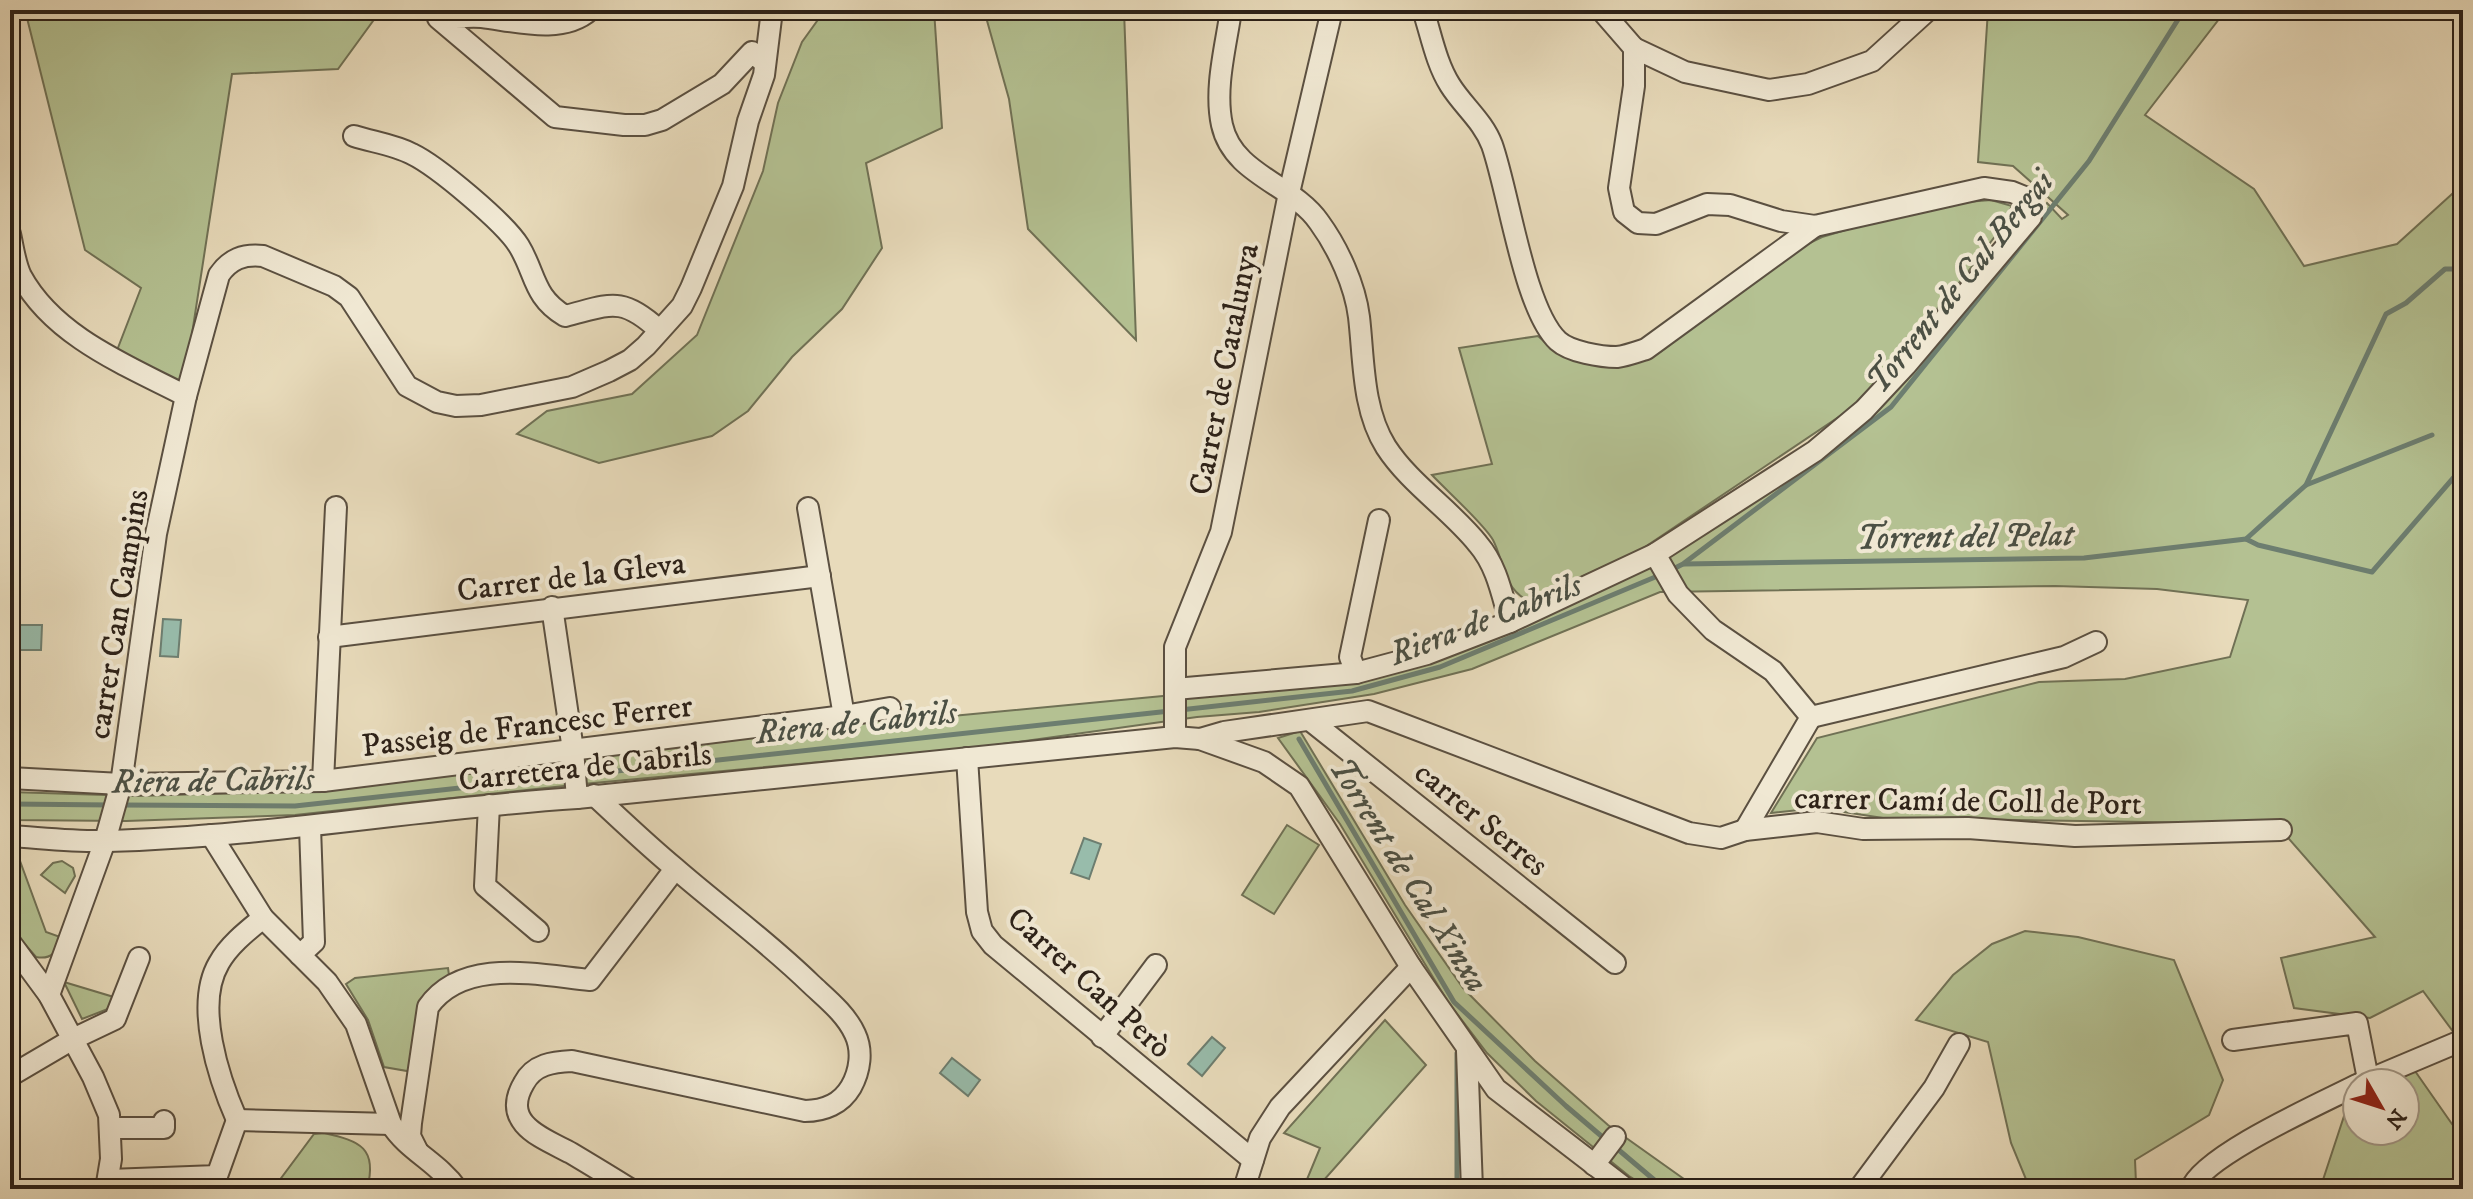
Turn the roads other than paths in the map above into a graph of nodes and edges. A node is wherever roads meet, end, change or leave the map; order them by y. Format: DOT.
graph roads {
  1 [pos="590,10"];
  2 [pos="772,10"];
  3 [pos="1231,10"];
  4 [pos="1332,10"];
  5 [pos="1423,10"];
  6 [pos="1601,10"];
  7 [pos="1928,10"];
  8 [pos="1634,48"];
  9 [pos="765,63"];
  10 [pos="354,136"];
  11 [pos="1289,193"];
  12 [pos="1815,226"];
  13 [pos="10,234"];
  14 [pos="15,274"];
  15 [pos="659,330"];
  16 [pos="186,396"];
  17 [pos="336,507"];
  18 [pos="808,508"];
  19 [pos="1379,520"];
  20 [pos="1662,566"];
  21 [pos="820,576"];
  22 [pos="552,607"];
  23 [pos="1510,622"];
  24 [pos="329,637"];
  25 [pos="2096,642"];
  26 [pos="1356,673"];
  27 [pos="1175,694"];
  28 [pos="890,708"];
  29 [pos="844,716"];
  30 [pos="1811,717"];
  31 [pos="1311,721"];
  32 [pos="1175,730"];
  33 [pos="1200,739"];
  34 [pos="574,755"];
  35 [pos="967,758"];
  36 [pos="10,778"];
  37 [pos="323,781"];
  38 [pos="120,790"];
  39 [pos="582,793"];
  40 [pos="489,805"];
  41 [pos="310,827"];
  42 [pos="1745,830"];
  43 [pos="2281,830"];
  44 [pos="107,834"];
  45 [pos="211,835"];
  46 [pos="10,836"];
  47 [pos="675,869"];
  48 [pos="263,918"];
  49 [pos="538,931"];
  50 [pos="10,942"];
  51 [pos="300,955"];
  52 [pos="139,958"];
  53 [pos="1615,963"];
  54 [pos="1156,965"];
  55 [pos="1411,967"];
  56 [pos="47,986"];
  57 [pos="1102,1037"];
  58 [pos="73,1039"];
  59 [pos="2233,1040"];
  60 [pos="2463,1040"];
  61 [pos="1959,1044"];
  62 [pos="1467,1051"];
  63 [pos="2361,1067"];
  64 [pos="2398,1067"];
  65 [pos="10,1076"];
  66 [pos="2341,1093"];
  67 [pos="237,1120"];
  68 [pos="164,1121"];
  69 [pos="391,1124"];
  70 [pos="111,1128"];
  71 [pos="417,1150"];
  72 [pos="1253,1160"];
  73 [pos="108,1184"];
  74 [pos="457,1189"];
  75 [pos="630,1189"];
  76 [pos="1244,1189"];
  77 [pos="1472,1189"];
  78 [pos="1626,1189"];
  79 [pos="1859,1189"];
  80 [pos="2191,1189"];
  1 -- 9 [label="street"];
  2 -- 9 [label="street, carrer Can Campins"];
  3 -- 11 [label="street"];
  4 -- 11 [label="street, Carrer de Catalunya"];
  5 -- 12 [label="street"];
  6 -- 8 [label="street"];
  7 -- 8 [label="street"];
  8 -- 12 [label="street"];
  9 -- 15 [label="street, carrer Can Campins"];
  10 -- 15 [label="street"];
  11 -- 23 [label="street"];
  11 -- 27 [label="street, Carrer de Catalunya"];
  12 -- 20 [label="street"];
  13 -- 14 [label="street"];
  14 -- 16 [label="street"];
  15 -- 16 [label="street, carrer Can Campins"];
  16 -- 38 [label="street, carrer Can Campins"];
  17 -- 24 [label="street"];
  18 -- 21 [label="street"];
  19 -- 26 [label="street"];
  20 -- 23 [label="street"];
  20 -- 30 [label="street"];
  21 -- 22 [label="street, Carrer de la Gleva"];
  21 -- 29 [label="street"];
  22 -- 24 [label="street, Carrer de la Gleva"];
  22 -- 34 [label="street"];
  23 -- 26 [label="street"];
  24 -- 37 [label="street"];
  25 -- 30 [label="street"];
  26 -- 27 [label="street"];
  27 -- 32 [label="street, Carrer de Catalunya"];
  28 -- 29 [label="street, Passeig de Francesc Ferrer"];
  29 -- 34 [label="street, Passeig de Francesc Ferrer"];
  30 -- 42 [label="street"];
  31 -- 33 [label="street, carrer Camí de Coll de Port"];
  31 -- 42 [label="street, carrer Camí de Coll de Port"];
  31 -- 53 [label="street, carrer Serres"];
  32 -- 33 [label="street, Carretera de Cabrils"];
  32 -- 35 [label="street, Carretera de Cabrils"];
  33 -- 55 [label="street, Carretera de Cabrils"];
  34 -- 37 [label="street, Passeig de Francesc Ferrer"];
  34 -- 39 [label="street"];
  35 -- 39 [label="street, Carretera de Cabrils"];
  35 -- 57 [label="street, Carrer Can Però"];
  36 -- 38 [label="street, Passeig de Francesc Ferrer"];
  37 -- 38 [label="street, Passeig de Francesc Ferrer"];
  38 -- 44 [label="street, carrer Can Campins"];
  39 -- 40 [label="street, Carretera de Cabrils"];
  39 -- 47 [label="street"];
  40 -- 41 [label="street, Carretera de Cabrils"];
  40 -- 49 [label="street"];
  41 -- 45 [label="street, Carretera de Cabrils"];
  41 -- 51 [label="street"];
  42 -- 43 [label="street, carrer Camí de Coll de Port"];
  44 -- 45 [label="street, Carretera de Cabrils"];
  44 -- 46 [label="street, Carretera de Cabrils"];
  44 -- 56 [label="street, carrer Can Campins"];
  45 -- 48 [label="street"];
  47 -- 71 [label="street"];
  47 -- 75 [label="street"];
  48 -- 51 [label="street"];
  48 -- 67 [label="street"];
  50 -- 56 [label="street"];
  51 -- 69 [label="street"];
  52 -- 58 [label="street"];
  54 -- 57 [label="street"];
  55 -- 62 [label="street, Carretera de Cabrils"];
  55 -- 72 [label="street"];
  56 -- 58 [label="street"];
  57 -- 72 [label="street, Carrer Can Però"];
  58 -- 65 [label="street"];
  58 -- 70 [label="street"];
  59 -- 63 [label="street"];
  60 -- 64 [label="street"];
  61 -- 79 [label="street"];
  62 -- 77 [label="street"];
  62 -- 78 [label="street, Carretera de Cabrils"];
  66 -- 80 [label="street"];
  67 -- 69 [label="street"];
  67 -- 73 [label="street"];
  68 -- 70 [label="street"];
  69 -- 71 [label="street"];
  70 -- 73 [label="street"];
  71 -- 74 [label="street"];
  72 -- 76 [label="street"];
}
